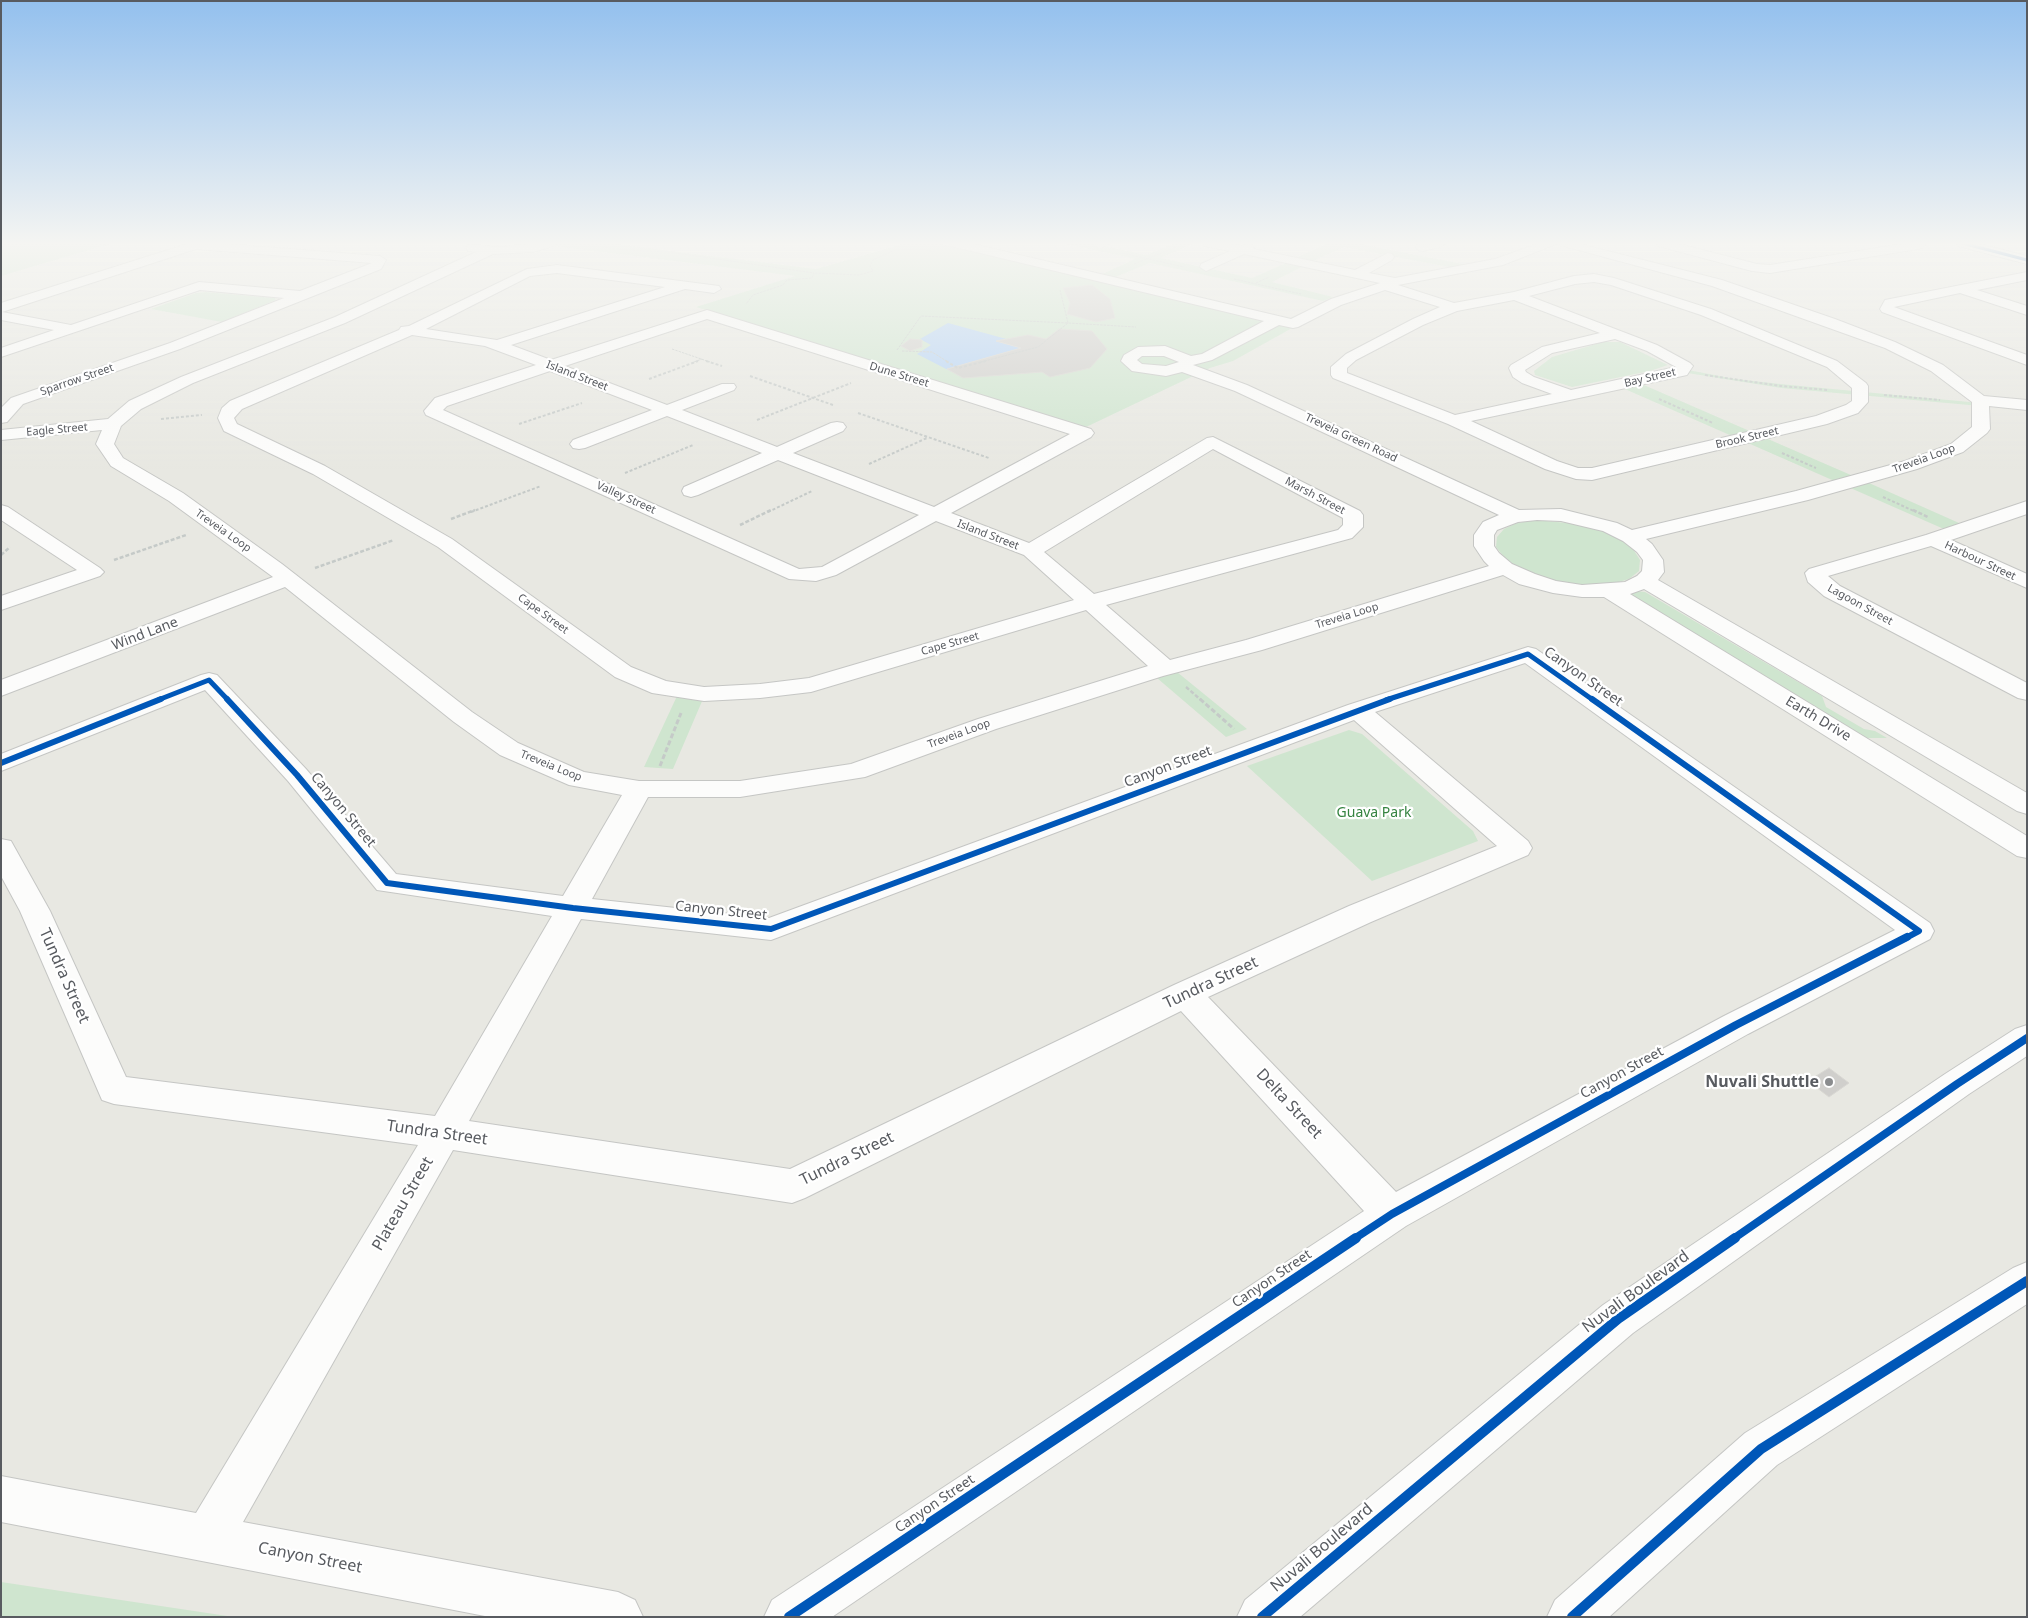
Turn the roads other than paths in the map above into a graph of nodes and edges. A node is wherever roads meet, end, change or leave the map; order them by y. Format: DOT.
graph roads {
  1 [pos="15,319"];
  2 [pos="103,319"];
  3 [pos="245,319"];
  4 [pos="343,319"];
  5 [pos="436,319"];
  6 [pos="580,319"];
  7 [pos="693,319"];
  8 [pos="721,319"];
  9 [pos="1259,319"];
  10 [pos="1303,319"];
  11 [pos="1426,319"];
  12 [pos="1575,319"];
  13 [pos="1722,319"];
  14 [pos="1820,319"];
  15 [pos="1913,319"];
  16 [pos="340,320"];
  17 [pos="1273,322"];
  18 [pos="72,329"];
  19 [pos="410,331"];
  20 [pos="1617,334"];
  21 [pos="497,345"];
  22 [pos="1,354"];
  23 [pos="2027,360"];
  24 [pos="550,366"];
  25 [pos="728,387"];
  26 [pos="1568,395"];
  27 [pos="1980,400"];
  28 [pos="2027,405"];
  29 [pos="665,411"];
  30 [pos="1,418"];
  31 [pos="1454,420"];
  32 [pos="113,424"];
  33 [pos="837,427"];
  34 [pos="1,435"];
  35 [pos="579,444"];
  36 [pos="779,454"];
  37 [pos="691,491"];
  38 [pos="2027,507"];
  39 [pos="1,512"];
  40 [pos="934,514"];
  41 [pos="1509,518"];
  42 [pos="1630,537"];
  43 [pos="1933,539"];
  44 [pos="1031,551"];
  45 [pos="1505,568"];
  46 [pos="282,573"];
  47 [pos="1645,581"];
  48 [pos="2027,582"];
  49 [pos="1609,591"];
  50 [pos="1090,602"];
  51 [pos="1,603"];
  52 [pos="1165,668"];
  53 [pos="1,672"];
  54 [pos="1,690"];
  55 [pos="2027,693"];
  56 [pos="1356,710"];
  57 [pos="1,763"];
  58 [pos="645,790"];
  59 [pos="2027,805"];
  60 [pos="1,848"];
  61 [pos="2027,849"];
  62 [pos="573,908"];
  63 [pos="1185,994"];
  64 [pos="2027,1038"];
  65 [pos="444,1133"];
  66 [pos="1392,1214"];
  67 [pos="2027,1281"];
  68 [pos="1,1499"];
  69 [pos="208,1538"];
  70 [pos="618,1617"];
  71 [pos="789,1617"];
  72 [pos="1262,1617"];
  73 [pos="1572,1617"];
  1 -- 18 [label="street"];
  2 -- 18 [label="street"];
  3 -- 30 [label="street, Sparrow Street"];
  4 -- 16 [label="street"];
  5 -- 19 [label="street"];
  6 -- 21 [label="street"];
  7 -- 24 [label="street, Dune Street"];
  8 -- 40 [label="street, Dune Street"];
  9 -- 17 [label="street"];
  10 -- 17 [label="street"];
  11 -- 31 [label="street, Brook Street"];
  12 -- 20 [label="street, Bay Street"];
  13 -- 31 [label="street, Brook Street"];
  14 -- 27 [label="street"];
  15 -- 23 [label="street"];
  16 -- 19 [label="street, Island Street"];
  16 -- 32 [label="street"];
  17 -- 41 [label="street, Treveia Green Road"];
  18 -- 22 [label="street"];
  19 -- 21 [label="street, Island Street"];
  19 -- 50 [label="street, Cape Street"];
  20 -- 26 [label="street, Bay Street"];
  20 -- 26 [label="street, Bay Street"];
  21 -- 24 [label="street, Island Street"];
  24 -- 29 [label="street, Island Street"];
  24 -- 40 [label="street, Valley Street"];
  25 -- 29 [label="street"];
  26 -- 31 [label="street, Bay Street"];
  27 -- 28 [label="street"];
  27 -- 42 [label="street, Treveia Loop"];
  29 -- 35 [label="street"];
  29 -- 36 [label="street, Island Street"];
  32 -- 34 [label="street, Eagle Street"];
  32 -- 46 [label="street, Treveia Loop"];
  33 -- 36 [label="street"];
  36 -- 37 [label="street"];
  36 -- 40 [label="street, Island Street"];
  38 -- 43 [label="street, Lagoon Street"];
  39 -- 51 [label="street"];
  40 -- 44 [label="street, Island Street"];
  41 -- 42 [label="street"];
  41 -- 45 [label="street"];
  42 -- 47 [label="street"];
  43 -- 48 [label="street, Harbour Street"];
  43 -- 55 [label="street, Lagoon Street"];
  44 -- 50 [label="street, Island Street"];
  44 -- 50 [label="street, Marsh Street"];
  45 -- 49 [label="street"];
  45 -- 52 [label="street, Treveia Loop"];
  46 -- 53 [label="street, Wind Lane"];
  46 -- 54 [label="street, Wind Lane"];
  46 -- 58 [label="street, Treveia Loop"];
  47 -- 49 [label="street"];
  47 -- 59 [label="street"];
  49 -- 61 [label="street, Earth Drive"];
  50 -- 52 [label="street, Island Street"];
  52 -- 58 [label="street, Treveia Loop"];
  56 -- 62 [label="street, Canyon Street"];
  56 -- 63 [label="street, Tundra Street"];
  56 -- 66 [label="street, Canyon Street"];
  57 -- 62 [label="street, Canyon Street"];
  58 -- 62 [label="street, Plateau Street"];
  60 -- 65 [label="street, Tundra Street"];
  62 -- 65 [label="street, Plateau Street"];
  63 -- 65 [label="street, Tundra Street"];
  63 -- 66 [label="street, Delta Street"];
  64 -- 72 [label="street, Nuvali Boulevard"];
  65 -- 69 [label="street, Plateau Street"];
  66 -- 71 [label="street, Canyon Street"];
  67 -- 73 [label="street"];
  68 -- 69 [label="street, Canyon Street"];
  69 -- 70 [label="street, Canyon Street"];
}
